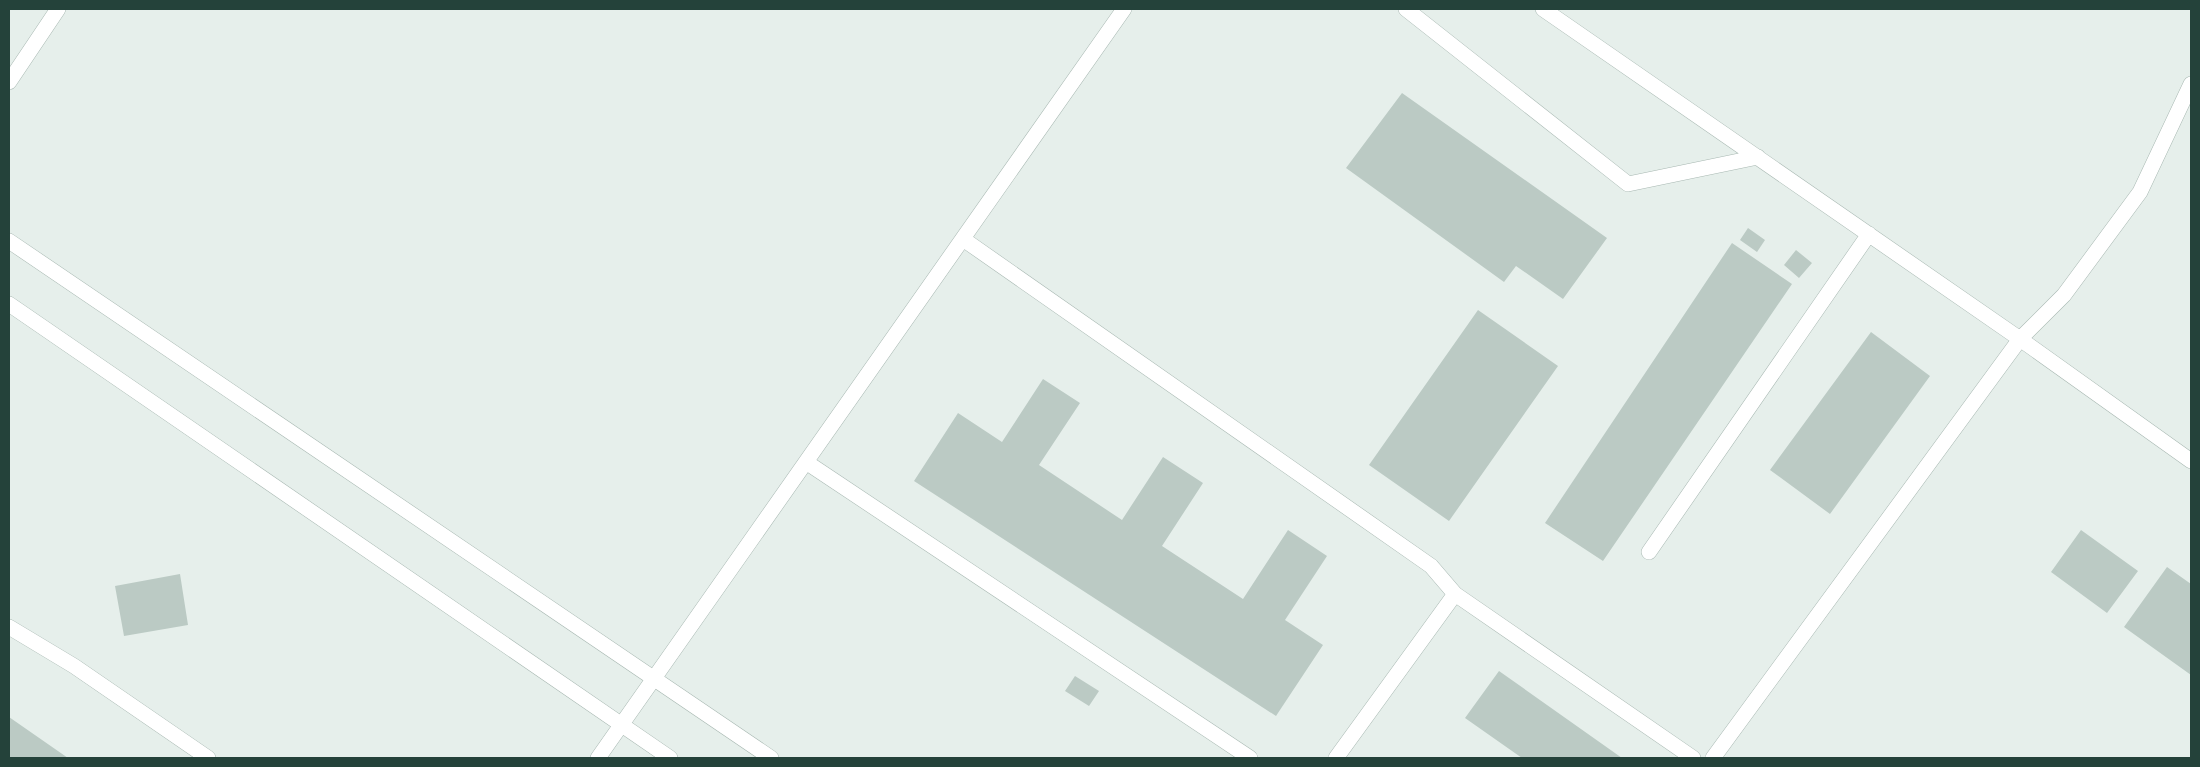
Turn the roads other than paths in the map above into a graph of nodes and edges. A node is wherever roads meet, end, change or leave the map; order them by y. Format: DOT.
graph roads {
  1 [pos="58,9"];
  2 [pos="1124,9"];
  3 [pos="1406,9"];
  4 [pos="1543,9"];
  5 [pos="9,82"];
  6 [pos="2191,84"];
  7 [pos="1758,157"];
  8 [pos="1869,234"];
  9 [pos="963,239"];
  10 [pos="9,240"];
  11 [pos="9,304"];
  12 [pos="2020,339"];
  13 [pos="2191,461"];
  14 [pos="806,462"];
  15 [pos="1649,552"];
  16 [pos="1455,594"];
  17 [pos="9,627"];
  18 [pos="655,678"];
  19 [pos="622,725"];
  20 [pos="208,758"];
  21 [pos="598,758"];
  22 [pos="670,758"];
  23 [pos="771,758"];
  24 [pos="1250,758"];
  25 [pos="1336,758"];
  26 [pos="1693,758"];
  27 [pos="1713,758"];
  1 -- 5 [label="street"];
  2 -- 9 [label="street"];
  3 -- 7 [label="street"];
  4 -- 7 [label="street"];
  6 -- 12 [label="street"];
  7 -- 8 [label="street"];
  8 -- 12 [label="street"];
  8 -- 15 [label="street"];
  9 -- 14 [label="street"];
  9 -- 16 [label="street"];
  10 -- 18 [label="street"];
  11 -- 19 [label="street"];
  12 -- 13 [label="street"];
  12 -- 27 [label="street"];
  14 -- 18 [label="street"];
  14 -- 24 [label="street"];
  16 -- 25 [label="street"];
  16 -- 26 [label="street"];
  17 -- 20 [label="street"];
  18 -- 19 [label="street"];
  18 -- 23 [label="street"];
  19 -- 21 [label="street"];
  19 -- 22 [label="street"];
}
